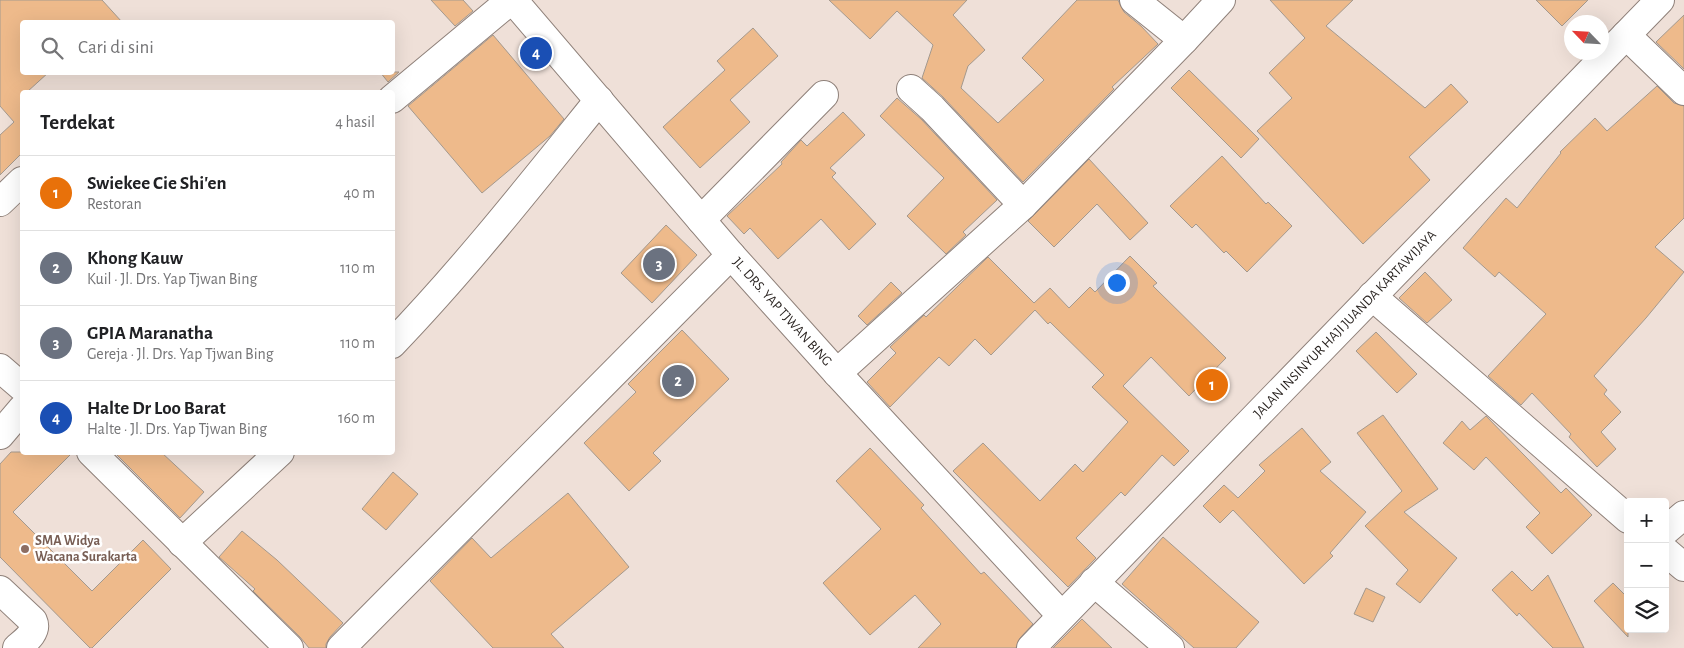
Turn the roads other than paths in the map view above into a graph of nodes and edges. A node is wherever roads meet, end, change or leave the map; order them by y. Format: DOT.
graph roads {
  1 [pos="512,0"];
  2 [pos="1134,0"];
  3 [pos="1221,0"];
  4 [pos="1660,0"];
  5 [pos="1626,35"];
  6 [pos="1184,40"];
  7 [pos="911,89"];
  8 [pos="1684,91"];
  9 [pos="824,95"];
  10 [pos="395,97"];
  11 [pos="599,100"];
  12 [pos="20,183"];
  13 [pos="0,202"];
  14 [pos="1023,205"];
  15 [pos="701,220"];
  16 [pos="731,255"];
  17 [pos="1372,296"];
  18 [pos="395,341"];
  19 [pos="0,368"];
  20 [pos="837,373"];
  21 [pos="20,385"];
  22 [pos="20,411"];
  23 [pos="0,435"];
  24 [pos="94,455"];
  25 [pos="277,455"];
  26 [pos="1684,515"];
  27 [pos="1624,516"];
  28 [pos="1669,528"];
  29 [pos="182,543"];
  30 [pos="1669,554"];
  31 [pos="1684,567"];
  32 [pos="1094,582"];
  33 [pos="0,590"];
  34 [pos="1061,615"];
  35 [pos="18,648"];
  36 [pos="289,648"];
  37 [pos="341,648"];
  38 [pos="1030,648"];
  39 [pos="1170,648"];
  1 -- 10 [label="street"];
  1 -- 11 [label="street, JL. DRS. YAP TJWAN BING"];
  2 -- 6 [label="street"];
  3 -- 6 [label="street"];
  4 -- 5 [label="street, JALAN INSINYUR HAJI JUANDA KARTAWIJAYA"];
  5 -- 8 [label="street"];
  5 -- 17 [label="street, JALAN INSINYUR HAJI JUANDA KARTAWIJAYA"];
  6 -- 14 [label="street"];
  7 -- 14 [label="street"];
  9 -- 15 [label="street"];
  11 -- 15 [label="street, JL. DRS. YAP TJWAN BING"];
  11 -- 18 [label="street"];
  12 -- 13 [label="street"];
  14 -- 20 [label="street"];
  15 -- 16 [label="street, JL. DRS. YAP TJWAN BING"];
  16 -- 20 [label="street, JL. DRS. YAP TJWAN BING"];
  16 -- 37 [label="street"];
  17 -- 27 [label="street"];
  17 -- 32 [label="street, JALAN INSINYUR HAJI JUANDA KARTAWIJAYA"];
  19 -- 21 [label="street"];
  20 -- 34 [label="street, JL. DRS. YAP TJWAN BING"];
  22 -- 23 [label="street"];
  24 -- 29 [label="street"];
  25 -- 29 [label="street"];
  26 -- 28 [label="street"];
  29 -- 36 [label="street"];
  30 -- 31 [label="street"];
  32 -- 34 [label="street, JALAN INSINYUR HAJI JUANDA KARTAWIJAYA"];
  32 -- 39 [label="street"];
  33 -- 35 [label="street"];
  34 -- 38 [label="street, JALAN INSINYUR HAJI JUANDA KARTAWIJAYA"];
}
